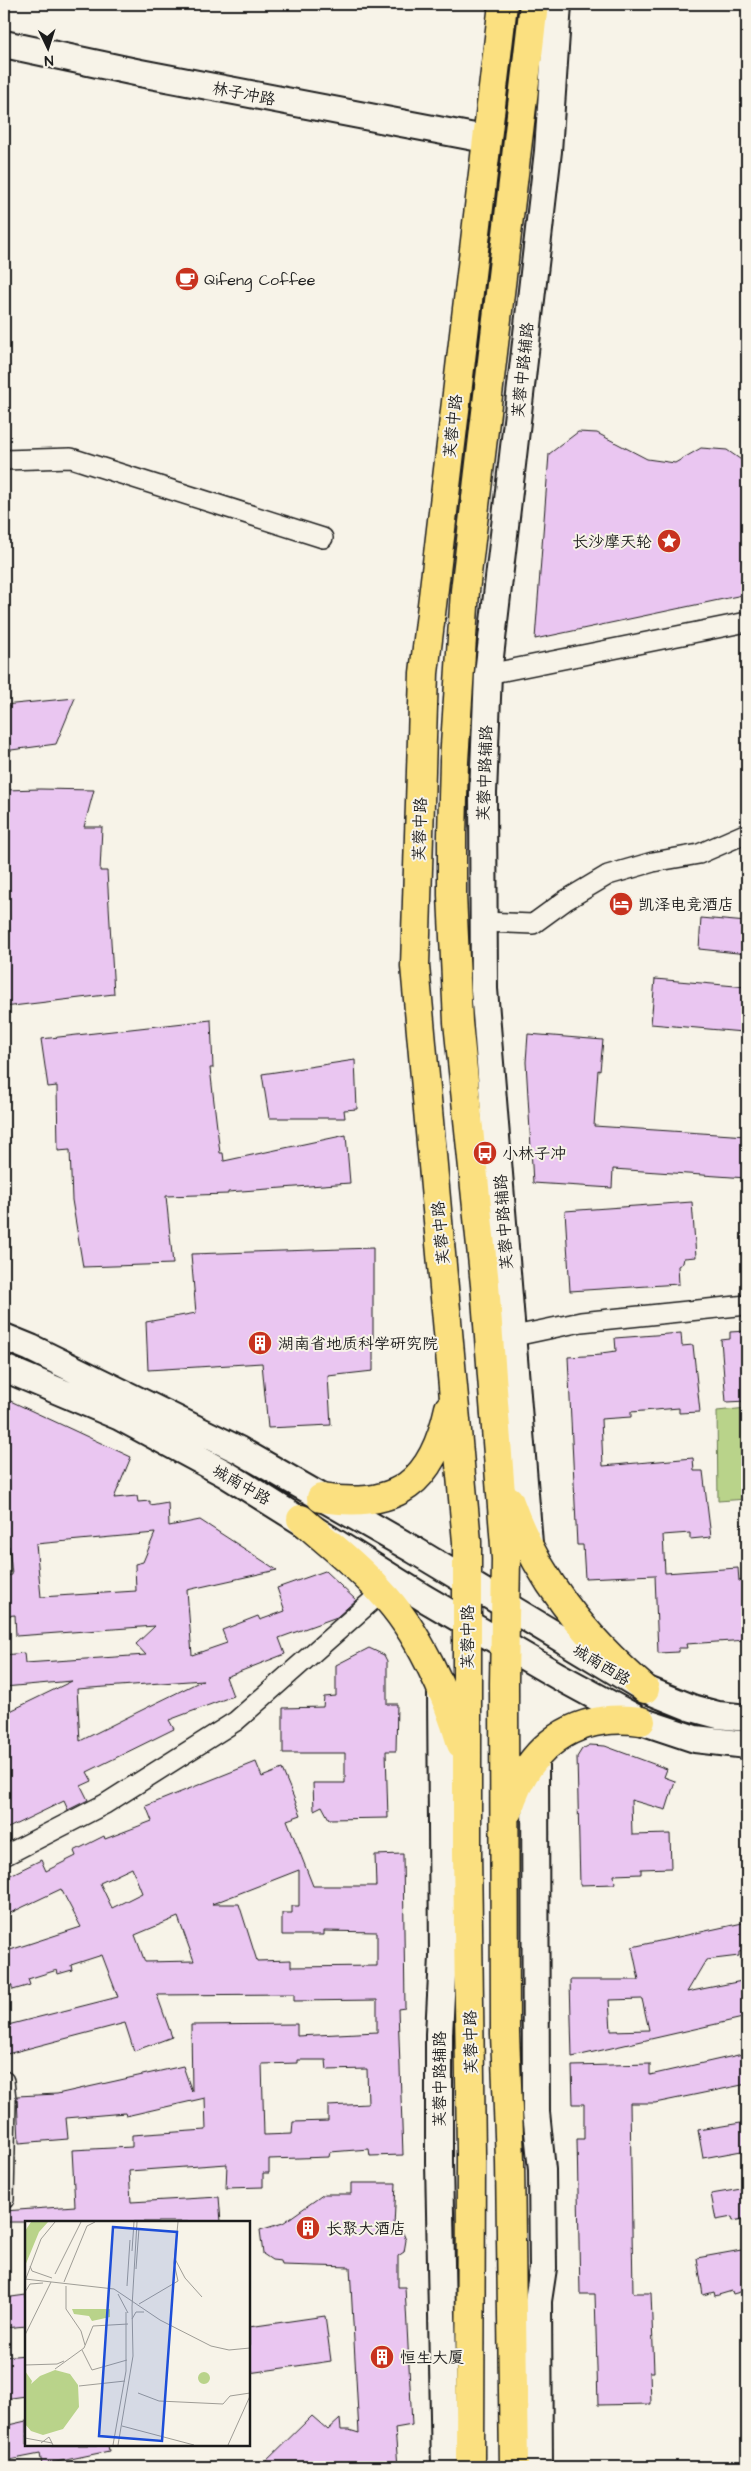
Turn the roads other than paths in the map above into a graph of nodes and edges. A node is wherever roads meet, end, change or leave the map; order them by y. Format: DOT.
graph roads {
  1 [pos="503,4"];
  2 [pos="534,4"];
  3 [pos="558,4"];
  4 [pos="4,44"];
  5 [pos="485,139"];
  6 [pos="4,460"];
  7 [pos="323,538"];
  8 [pos="747,622"];
  9 [pos="488,674"];
  10 [pos="747,833"];
  11 [pos="482,922"];
  12 [pos="747,1305"];
  13 [pos="4,1337"];
  14 [pos="501,1339"];
  15 [pos="4,1368"];
  16 [pos="453,1376"];
  17 [pos="501,1475"];
  18 [pos="321,1498"];
  19 [pos="301,1520"];
  20 [pos="529,1544"];
  21 [pos="467,1583"];
  22 [pos="382,1592"];
  23 [pos="506,1606"];
  24 [pos="468,1623"];
  25 [pos="505,1645"];
  26 [pos="645,1689"];
  27 [pos="441,1691"];
  28 [pos="747,1718"];
  29 [pos="642,1721"];
  30 [pos="747,1745"];
  31 [pos="535,1760"];
  32 [pos="467,1765"];
  33 [pos="504,1822"];
  34 [pos="4,1856"];
  35 [pos="4,2081"];
  36 [pos="4,2157"];
  37 [pos="4,2199"];
  38 [pos="445,2467"];
  39 [pos="470,2467"];
  40 [pos="514,2467"];
  41 [pos="539,2467"];
  1 -- 5 [label="main road, 芙蓉中路"];
  2 -- 14 [label="main road, 芙蓉中路"];
  3 -- 9 [label="street, 芙蓉中路辅路"];
  4 -- 5 [label="street, 林子冲路"];
  5 -- 16 [label="main road, 芙蓉中路"];
  6 -- 7 [label="street"];
  8 -- 9 [label="street"];
  9 -- 11 [label="street, 芙蓉中路辅路"];
  10 -- 11 [label="street"];
  11 -- 14 [label="street, 芙蓉中路辅路"];
  12 -- 14 [label="street"];
  13 -- 18 [label="street, 城南中路"];
  14 -- 17 [label="main road, 芙蓉中路"];
  14 -- 20 [label="street, 芙蓉中路辅路"];
  15 -- 19 [label="street, 城南中路"];
  16 -- 18 [label="main road"];
  16 -- 21 [label="main road, 芙蓉中路"];
  17 -- 20 [label="main road"];
  17 -- 23 [label="main road, 芙蓉中路"];
  18 -- 21 [label="street, 城南中路"];
  19 -- 22 [label="main road"];
  19 -- 24 [label="street, 城南中路"];
  20 -- 26 [label="main road"];
  21 -- 23 [label="street, 城南西路"];
  21 -- 24 [label="main road, 芙蓉中路"];
  22 -- 27 [label="main road"];
  22 -- 34 [label="street"];
  23 -- 25 [label="main road, 芙蓉中路"];
  23 -- 26 [label="street, 城南西路"];
  24 -- 25 [label="street, 城南西路"];
  24 -- 32 [label="main road, 芙蓉中路"];
  25 -- 29 [label="street, 城南西路"];
  25 -- 33 [label="main road, 芙蓉中路"];
  26 -- 28 [label="street, 城南西路"];
  27 -- 32 [label="main road"];
  27 -- 38 [label="street, 芙蓉中路辅路"];
  29 -- 30 [label="street, 城南西路"];
  29 -- 31 [label="main road"];
  31 -- 33 [label="main road"];
  31 -- 41 [label="street"];
  32 -- 39 [label="main road, 芙蓉中路"];
  33 -- 40 [label="main road, 芙蓉中路"];
  35 -- 36 [label="street"];
  36 -- 37 [label="street"];
}
